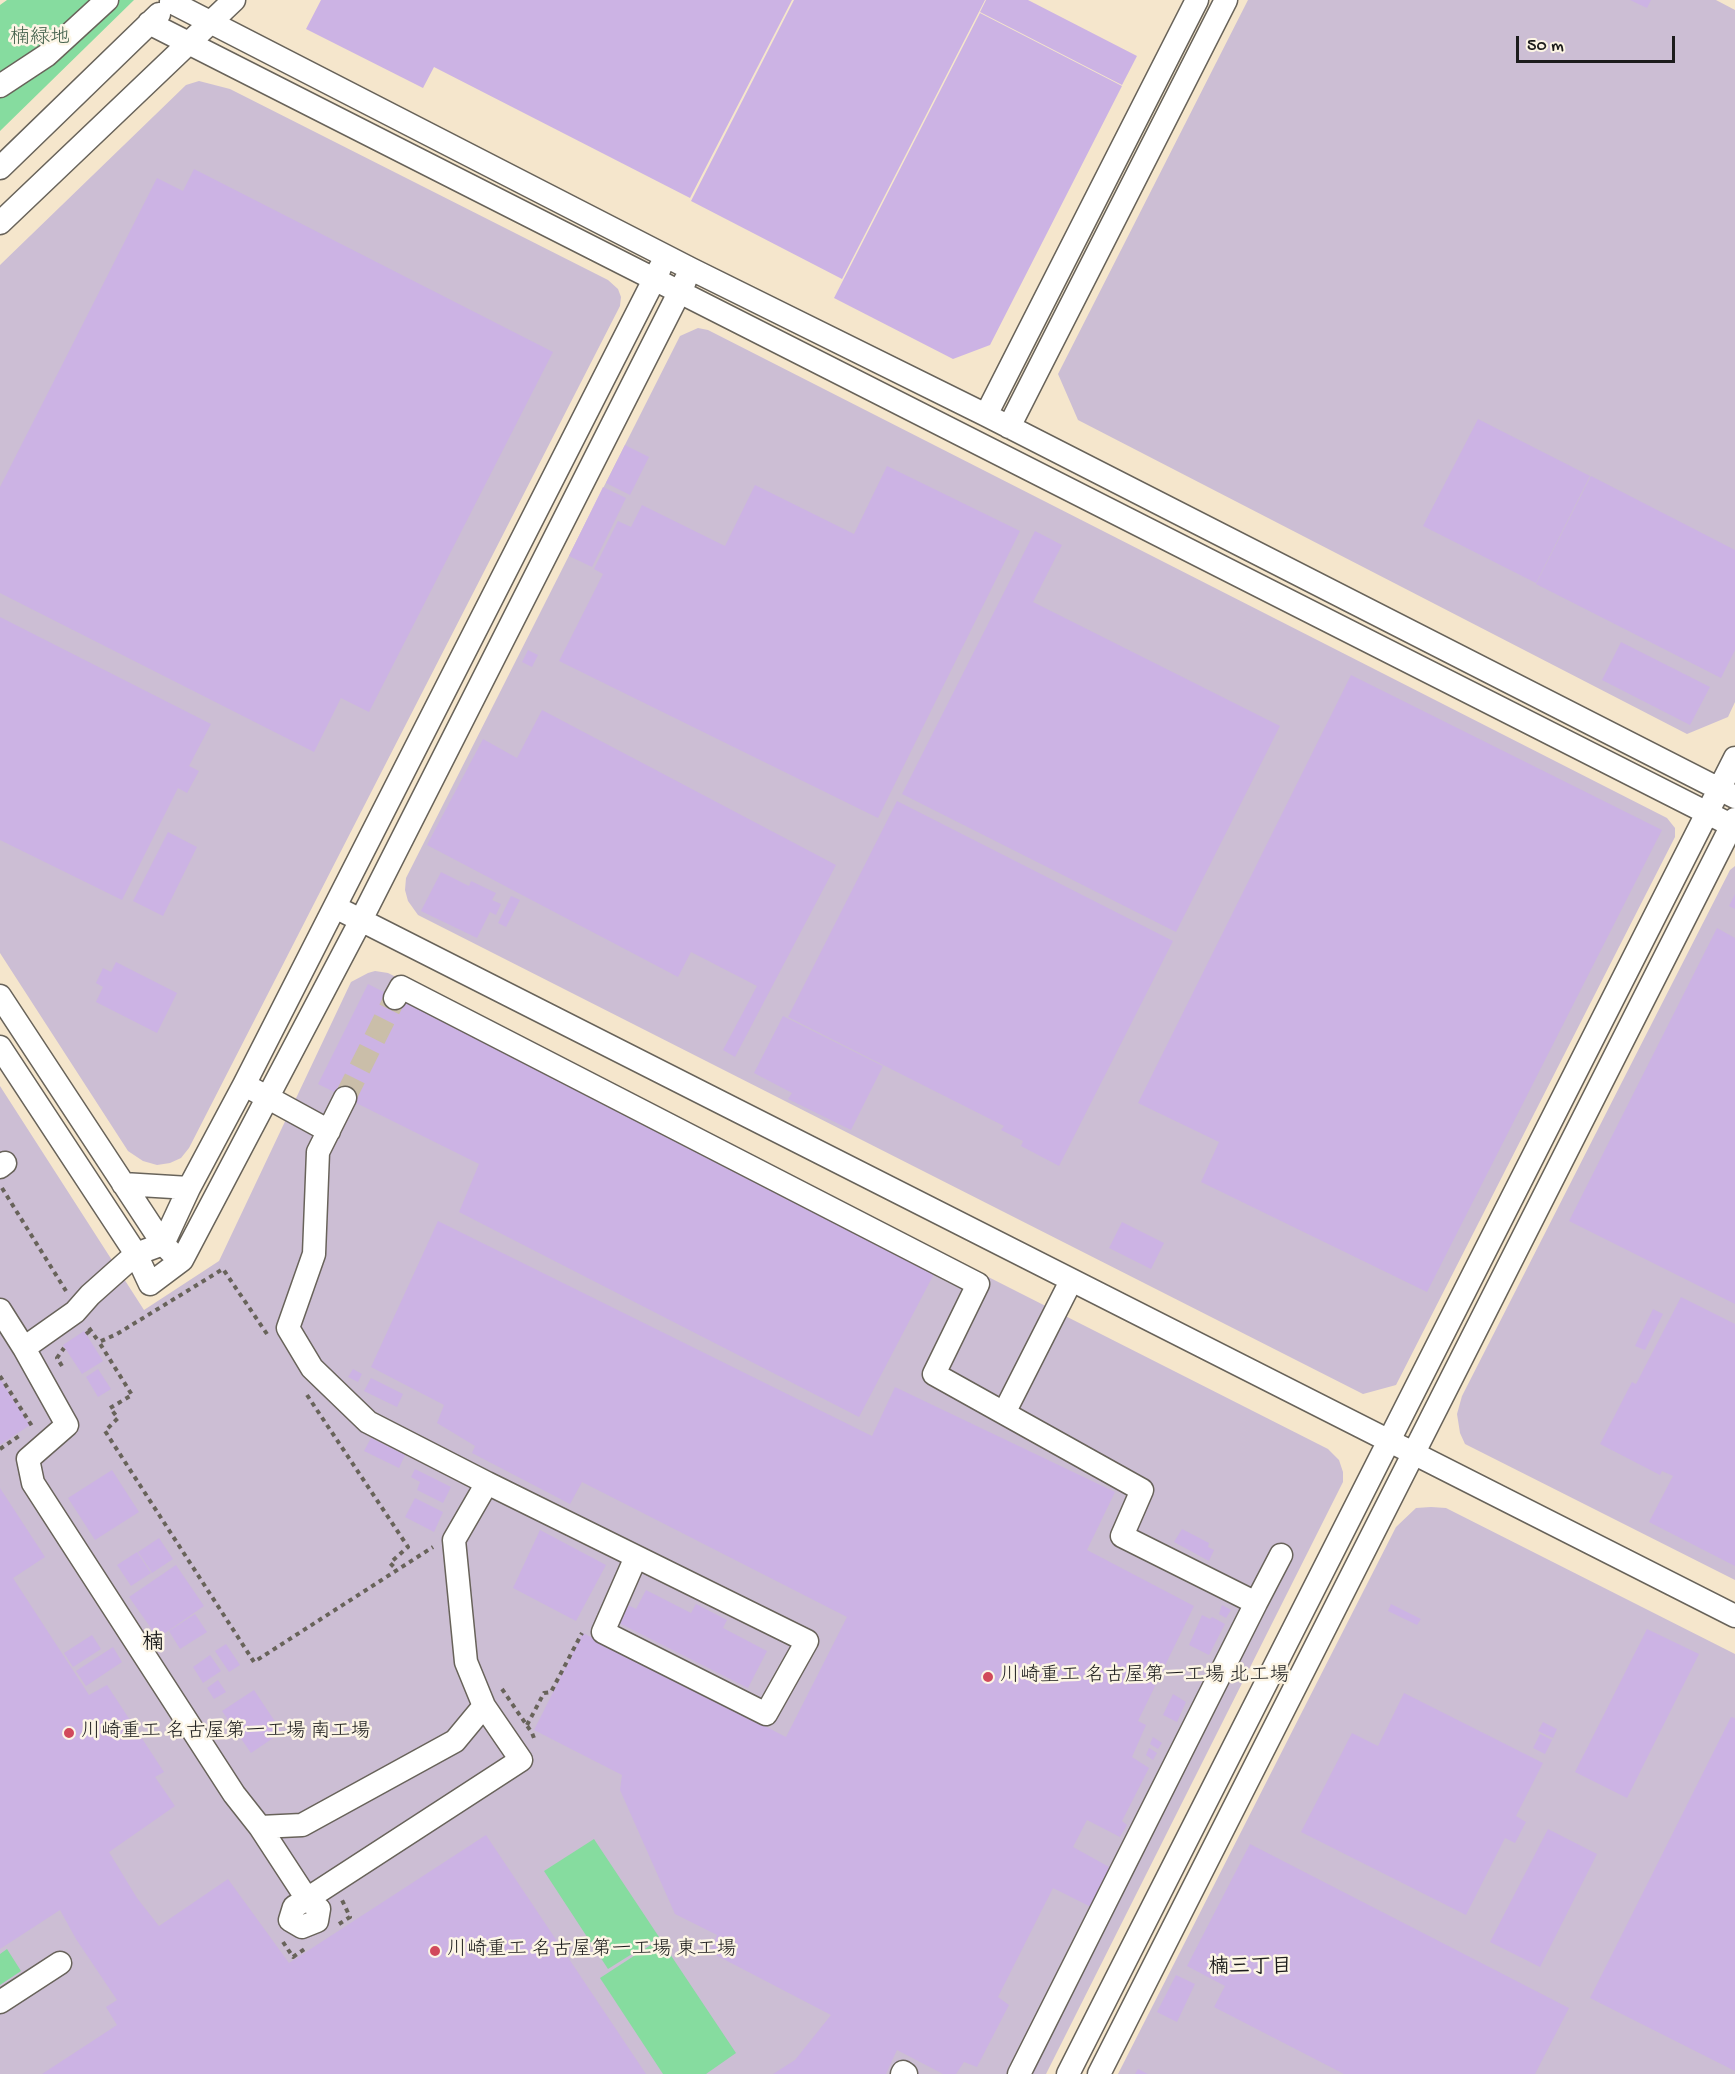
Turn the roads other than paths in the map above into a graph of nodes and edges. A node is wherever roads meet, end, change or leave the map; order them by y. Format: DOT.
graph roads {
  1 [pos="107,0"];
  2 [pos="234,0"];
  3 [pos="1197,0"];
  4 [pos="1226,0"];
  5 [pos="172,1"];
  6 [pos="149,23"];
  7 [pos="211,23"];
  8 [pos="189,44"];
  9 [pos="0,86"];
  10 [pos="0,168"];
  11 [pos="0,223"];
  12 [pos="666,256"];
  13 [pos="691,269"];
  14 [pos="654,280"];
  15 [pos="679,293"];
  16 [pos="986,415"];
  17 [pos="1009,427"];
  18 [pos="1735,758"];
  19 [pos="1727,793"];
  20 [pos="1707,813"];
  21 [pos="1734,824"];
  22 [pos="335,907"];
  23 [pos="361,920"];
  24 [pos="0,996"];
  25 [pos="395,998"];
  26 [pos="0,1047"];
  27 [pos="244,1085"];
  28 [pos="267,1097"];
  29 [pos="345,1098"];
  30 [pos="329,1131"];
  31 [pos="123,1184"];
  32 [pos="189,1188"];
  33 [pos="163,1244"];
  34 [pos="136,1254"];
  35 [pos="182,1260"];
  36 [pos="1071,1281"];
  37 [pos="3,1320"];
  38 [pos="24,1348"];
  39 [pos="1004,1413"];
  40 [pos="1388,1442"];
  41 [pos="1414,1455"];
  42 [pos="487,1483"];
  43 [pos="1281,1556"];
  44 [pos="636,1557"];
  45 [pos="1256,1603"];
  46 [pos="1735,1616"];
  47 [pos="484,1706"];
  48 [pos="260,1827"];
  49 [pos="60,1963"];
  50 [pos="0,2002"];
  51 [pos="1019,2074"];
  52 [pos="1068,2074"];
  53 [pos="1100,2074"];
  1 -- 9 [label="street"];
  2 -- 7 [label="street"];
  3 -- 16 [label="street"];
  4 -- 17 [label="street"];
  5 -- 6 [label="street"];
  5 -- 7 [label="street"];
  6 -- 8 [label="street"];
  6 -- 10 [label="street"];
  7 -- 8 [label="street"];
  7 -- 12 [label="street"];
  8 -- 11 [label="street"];
  8 -- 14 [label="street"];
  12 -- 13 [label="street"];
  12 -- 14 [label="street"];
  13 -- 15 [label="street"];
  13 -- 16 [label="street"];
  14 -- 15 [label="street"];
  14 -- 22 [label="street"];
  15 -- 20 [label="street"];
  15 -- 23 [label="street"];
  16 -- 17 [label="street"];
  17 -- 19 [label="street"];
  18 -- 19 [label="street"];
  19 -- 20 [label="street"];
  20 -- 21 [label="street"];
  20 -- 40 [label="street"];
  21 -- 41 [label="street"];
  22 -- 23 [label="street"];
  22 -- 27 [label="street"];
  23 -- 28 [label="street"];
  23 -- 36 [label="street"];
  24 -- 31 [label="street"];
  25 -- 39 [label="street"];
  26 -- 34 [label="street"];
  27 -- 28 [label="street"];
  27 -- 32 [label="street"];
  28 -- 30 [label="street"];
  28 -- 35 [label="street"];
  29 -- 30 [label="street"];
  30 -- 42 [label="street"];
  31 -- 32 [label="street"];
  31 -- 33 [label="street"];
  32 -- 33 [label="street"];
  33 -- 34 [label="street"];
  33 -- 35 [label="street"];
  34 -- 35 [label="street"];
  34 -- 38 [label="street"];
  36 -- 39 [label="street"];
  36 -- 40 [label="street"];
  37 -- 38 [label="street"];
  38 -- 48 [label="street"];
  39 -- 45 [label="street"];
  40 -- 41 [label="street"];
  40 -- 52 [label="street"];
  41 -- 46 [label="street"];
  41 -- 53 [label="street"];
  42 -- 44 [label="street"];
  42 -- 47 [label="street"];
  43 -- 45 [label="street"];
  44 -- 44 [label="street"];
  45 -- 51 [label="street"];
  47 -- 48 [label="street"];
  47 -- 48 [label="street"];
  49 -- 50 [label="street"];
}
